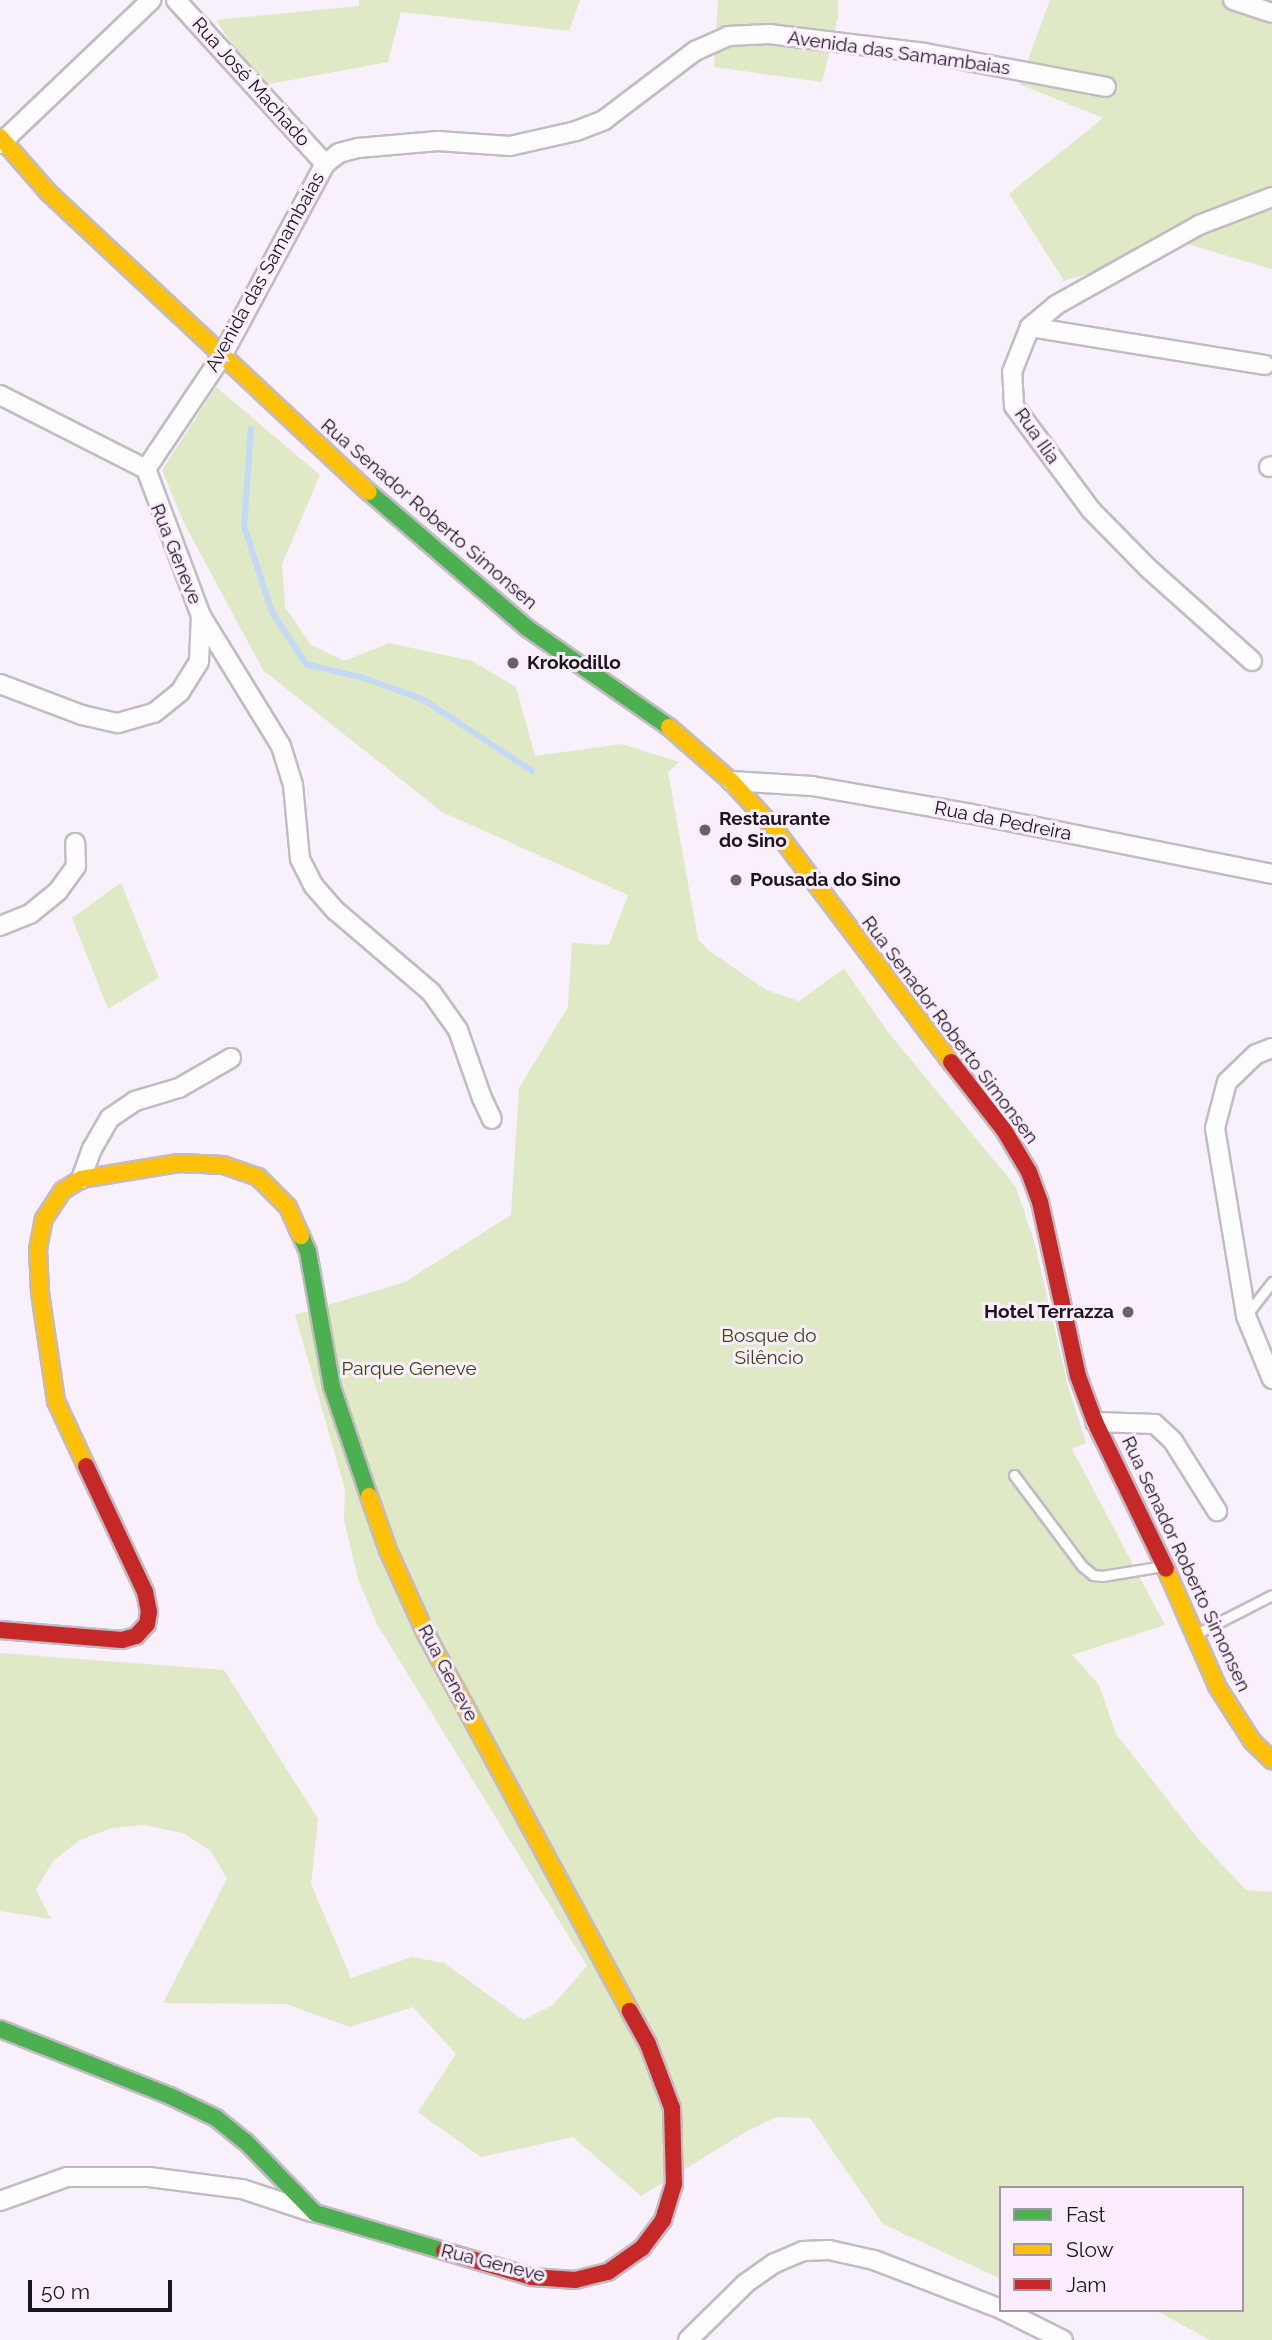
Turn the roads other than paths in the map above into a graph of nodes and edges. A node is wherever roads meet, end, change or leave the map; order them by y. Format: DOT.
graph roads {
  1 [pos="151,0"];
  2 [pos="176,0"];
  3 [pos="1233,0"];
  4 [pos="1272,13"];
  5 [pos="1106,87"];
  6 [pos="1,140"];
  7 [pos="325,164"];
  8 [pos="1272,197"];
  9 [pos="1030,327"];
  10 [pos="222,356"];
  11 [pos="1265,365"];
  12 [pos="0,395"];
  13 [pos="146,469"];
  14 [pos="201,616"];
  15 [pos="1252,661"];
  16 [pos="0,684"];
  17 [pos="731,781"];
  18 [pos="75,843"];
  19 [pos="1272,874"];
  20 [pos="0,926"];
  21 [pos="1272,1048"];
  22 [pos="231,1058"];
  23 [pos="492,1119"];
  24 [pos="81,1179"];
  25 [pos="1272,1282"];
  26 [pos="1246,1316"];
  27 [pos="1272,1379"];
  28 [pos="1095,1422"];
  29 [pos="1014,1475"];
  30 [pos="1217,1511"];
  31 [pos="1166,1566"];
  32 [pos="1272,1595"];
  33 [pos="0,1630"];
  34 [pos="1194,1634"];
  35 [pos="1272,1760"];
  36 [pos="0,2029"];
  37 [pos="0,2201"];
  38 [pos="315,2213"];
  39 [pos="999,2309"];
  40 [pos="1006,2312"];
  41 [pos="688,2340"];
  42 [pos="1063,2340"];
  1 -- 6 [label="street"];
  2 -- 7 [label="street, Rua José Machado"];
  3 -- 4 [label="street"];
  5 -- 7 [label="street, Avenida das Samambaias"];
  6 -- 10 [label="street, Rua Senador Roberto Simonsen"];
  7 -- 10 [label="street, Avenida das Samambaias"];
  8 -- 9 [label="street, Rua Ilia"];
  9 -- 11 [label="street"];
  9 -- 15 [label="street, Rua Ilia"];
  10 -- 13 [label="street, Avenida das Samambaias"];
  10 -- 17 [label="street, Rua Senador Roberto Simonsen"];
  12 -- 13 [label="street"];
  13 -- 14 [label="street, Rua Geneve"];
  14 -- 16 [label="street, Rua Geneve"];
  14 -- 23 [label="street"];
  17 -- 19 [label="street, Rua da Pedreira"];
  17 -- 28 [label="street, Rua Senador Roberto Simonsen"];
  18 -- 20 [label="street"];
  21 -- 26 [label="street"];
  22 -- 24 [label="street"];
  24 -- 33 [label="street"];
  24 -- 38 [label="street, Rua Geneve"];
  25 -- 26 [label="lane"];
  26 -- 27 [label="street"];
  28 -- 30 [label="street"];
  28 -- 31 [label="street, Rua Senador Roberto Simonsen"];
  29 -- 31 [label="lane"];
  31 -- 34 [label="street, Rua Senador Roberto Simonsen"];
  32 -- 34 [label="lane"];
  34 -- 35 [label="street, Rua Senador Roberto Simonsen"];
  36 -- 38 [label="street, Rua Geneve"];
  37 -- 38 [label="street"];
  39 -- 41 [label="street"];
  40 -- 42 [label="street"];
}
